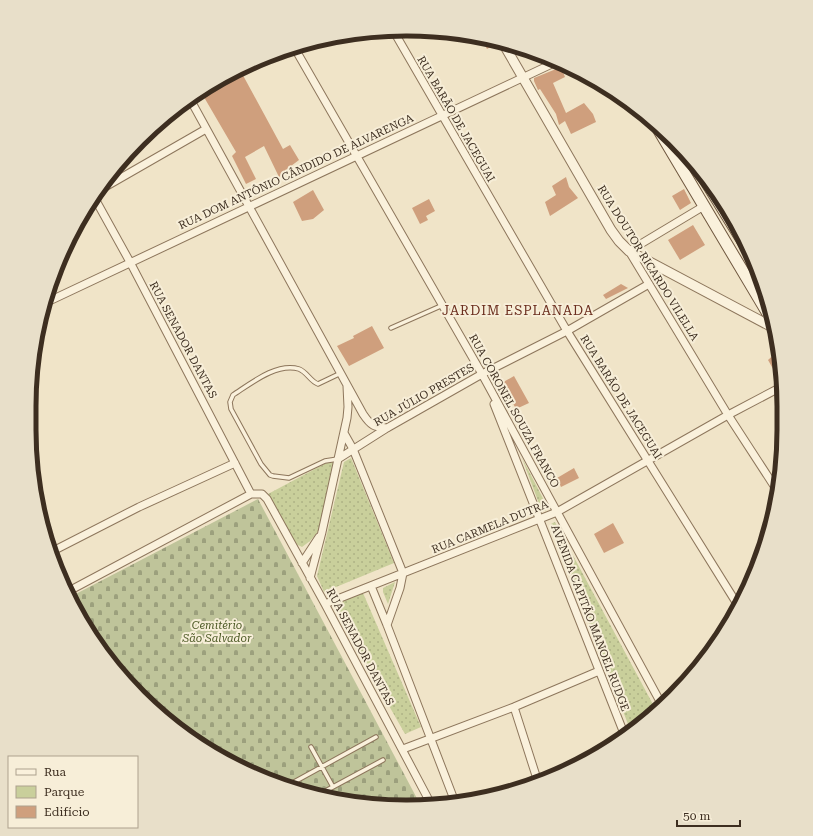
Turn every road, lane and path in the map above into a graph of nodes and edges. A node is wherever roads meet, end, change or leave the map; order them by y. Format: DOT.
graph roads {
  1 [pos="397,36"];
  2 [pos="508,51"];
  3 [pos="297,53"];
  4 [pos="550,65"];
  5 [pos="523,77"];
  6 [pos="193,104"];
  7 [pos="442,116"];
  8 [pos="206,129"];
  9 [pos="667,144"];
  10 [pos="357,155"];
  11 [pos="110,185"];
  12 [pos="97,203"];
  13 [pos="249,206"];
  14 [pos="704,206"];
  15 [pos="629,251"];
  16 [pos="130,262"];
  17 [pos="649,284"];
  18 [pos="53,297"];
  19 [pos="761,301"];
  20 [pos="442,305"];
  21 [pos="768,325"];
  22 [pos="391,328"];
  23 [pos="567,331"];
  24 [pos="341,373"];
  25 [pos="482,374"];
  26 [pos="346,383"];
  27 [pos="776,390"];
  28 [pos="728,416"];
  29 [pos="388,428"];
  30 [pos="344,432"];
  31 [pos="353,449"];
  32 [pos="338,459"];
  33 [pos="647,462"];
  34 [pos="235,463"];
  35 [pos="773,484"];
  36 [pos="251,494"];
  37 [pos="557,512"];
  38 [pos="540,520"];
  39 [pos="322,532"];
  40 [pos="56,549"];
  41 [pos="302,563"];
  42 [pos="403,573"];
  43 [pos="310,578"];
  44 [pos="371,586"];
  45 [pos="72,589"];
  46 [pos="735,601"];
  47 [pos="325,604"];
  48 [pos="388,625"];
  49 [pos="599,671"];
  50 [pos="659,700"];
  51 [pos="514,707"];
  52 [pos="623,730"];
  53 [pos="376,737"];
  54 [pos="430,738"];
  55 [pos="312,747"];
  56 [pos="402,749"];
  57 [pos="383,760"];
  58 [pos="322,767"];
  59 [pos="536,776"];
  60 [pos="294,782"];
  61 [pos="332,787"];
  62 [pos="325,791"];
  63 [pos="453,797"];
  64 [pos="428,799"];
  1 -- 7 [label="street, RUA BARÃO DE JACEGUAI"];
  2 -- 5 [label="street, RUA DOUTOR RICARDO VILELLA"];
  3 -- 10 [label="street, RUA CORONEL SOUZA FRANCO"];
  4 -- 5 [label="street, RUA DOM ANTÔNIO CÂNDIDO DE ALVARENGA"];
  5 -- 7 [label="street, RUA DOM ANTÔNIO CÂNDIDO DE ALVARENGA"];
  5 -- 15 [label="street, RUA DOUTOR RICARDO VILELLA"];
  6 -- 8 [label="street"];
  7 -- 10 [label="street, RUA DOM ANTÔNIO CÂNDIDO DE ALVARENGA"];
  7 -- 23 [label="street, RUA BARÃO DE JACEGUAI"];
  8 -- 11 [label="street"];
  8 -- 13 [label="street"];
  9 -- 14 [label="main road"];
  10 -- 13 [label="street, RUA DOM ANTÔNIO CÂNDIDO DE ALVARENGA"];
  10 -- 20 [label="street, RUA CORONEL SOUZA FRANCO"];
  12 -- 16 [label="street, RUA SENADOR DANTAS"];
  13 -- 16 [label="street, RUA DOM ANTÔNIO CÂNDIDO DE ALVARENGA"];
  13 -- 24 [label="street"];
  14 -- 15 [label="street"];
  14 -- 19 [label="main road"];
  15 -- 17 [label="street, RUA DOUTOR RICARDO VILELLA"];
  15 -- 21 [label="street"];
  16 -- 18 [label="street, RUA DOM ANTÔNIO CÂNDIDO DE ALVARENGA"];
  16 -- 34 [label="street, RUA SENADOR DANTAS"];
  17 -- 23 [label="street, RUA JÚLIO PRESTES"];
  17 -- 28 [label="street, RUA DOUTOR RICARDO VILELLA"];
  20 -- 22 [label="lane"];
  20 -- 25 [label="street, RUA CORONEL SOUZA FRANCO"];
  23 -- 25 [label="street, RUA JÚLIO PRESTES"];
  23 -- 33 [label="street, RUA BARÃO DE JACEGUAI"];
  24 -- 26 [label="street"];
  24 -- 32 [label="lane"];
  25 -- 29 [label="street, RUA JÚLIO PRESTES"];
  25 -- 37 [label="street, RUA CORONEL SOUZA FRANCO"];
  25 -- 38 [label="street, AVENIDA CAPITÃO MANOEL RUDGE"];
  26 -- 29 [label="street"];
  26 -- 30 [label="street"];
  27 -- 28 [label="street, RUA CARMELA DUTRA"];
  28 -- 33 [label="street, RUA CARMELA DUTRA"];
  28 -- 35 [label="street, RUA DOUTOR RICARDO VILELLA"];
  29 -- 31 [label="street, RUA JÚLIO PRESTES"];
  30 -- 31 [label="street"];
  30 -- 32 [label="street"];
  31 -- 32 [label="street, RUA JÚLIO PRESTES"];
  31 -- 42 [label="street"];
  32 -- 39 [label="street"];
  33 -- 37 [label="street, RUA CARMELA DUTRA"];
  33 -- 46 [label="street, RUA BARÃO DE JACEGUAI"];
  34 -- 36 [label="street, RUA SENADOR DANTAS"];
  34 -- 40 [label="street"];
  36 -- 41 [label="street, RUA SENADOR DANTAS"];
  36 -- 45 [label="street"];
  37 -- 38 [label="street, RUA CARMELA DUTRA"];
  37 -- 50 [label="street, RUA CORONEL SOUZA FRANCO"];
  38 -- 42 [label="street, RUA CARMELA DUTRA"];
  38 -- 49 [label="street, AVENIDA CAPITÃO MANOEL RUDGE"];
  39 -- 41 [label="street"];
  39 -- 43 [label="street"];
  41 -- 43 [label="street, RUA SENADOR DANTAS"];
  42 -- 44 [label="street, RUA CARMELA DUTRA"];
  42 -- 48 [label="street"];
  43 -- 47 [label="street, RUA SENADOR DANTAS"];
  44 -- 47 [label="street, RUA CARMELA DUTRA"];
  44 -- 48 [label="street"];
  47 -- 56 [label="street, RUA SENADOR DANTAS"];
  48 -- 54 [label="street"];
  49 -- 51 [label="street"];
  49 -- 52 [label="street, AVENIDA CAPITÃO MANOEL RUDGE"];
  51 -- 54 [label="street"];
  51 -- 59 [label="street"];
  53 -- 58 [label="lane"];
  54 -- 56 [label="street"];
  54 -- 63 [label="street"];
  55 -- 58 [label="lane"];
  56 -- 64 [label="street, RUA SENADOR DANTAS"];
  57 -- 61 [label="lane"];
  58 -- 60 [label="lane"];
  58 -- 61 [label="lane"];
  61 -- 62 [label="lane"];
}
